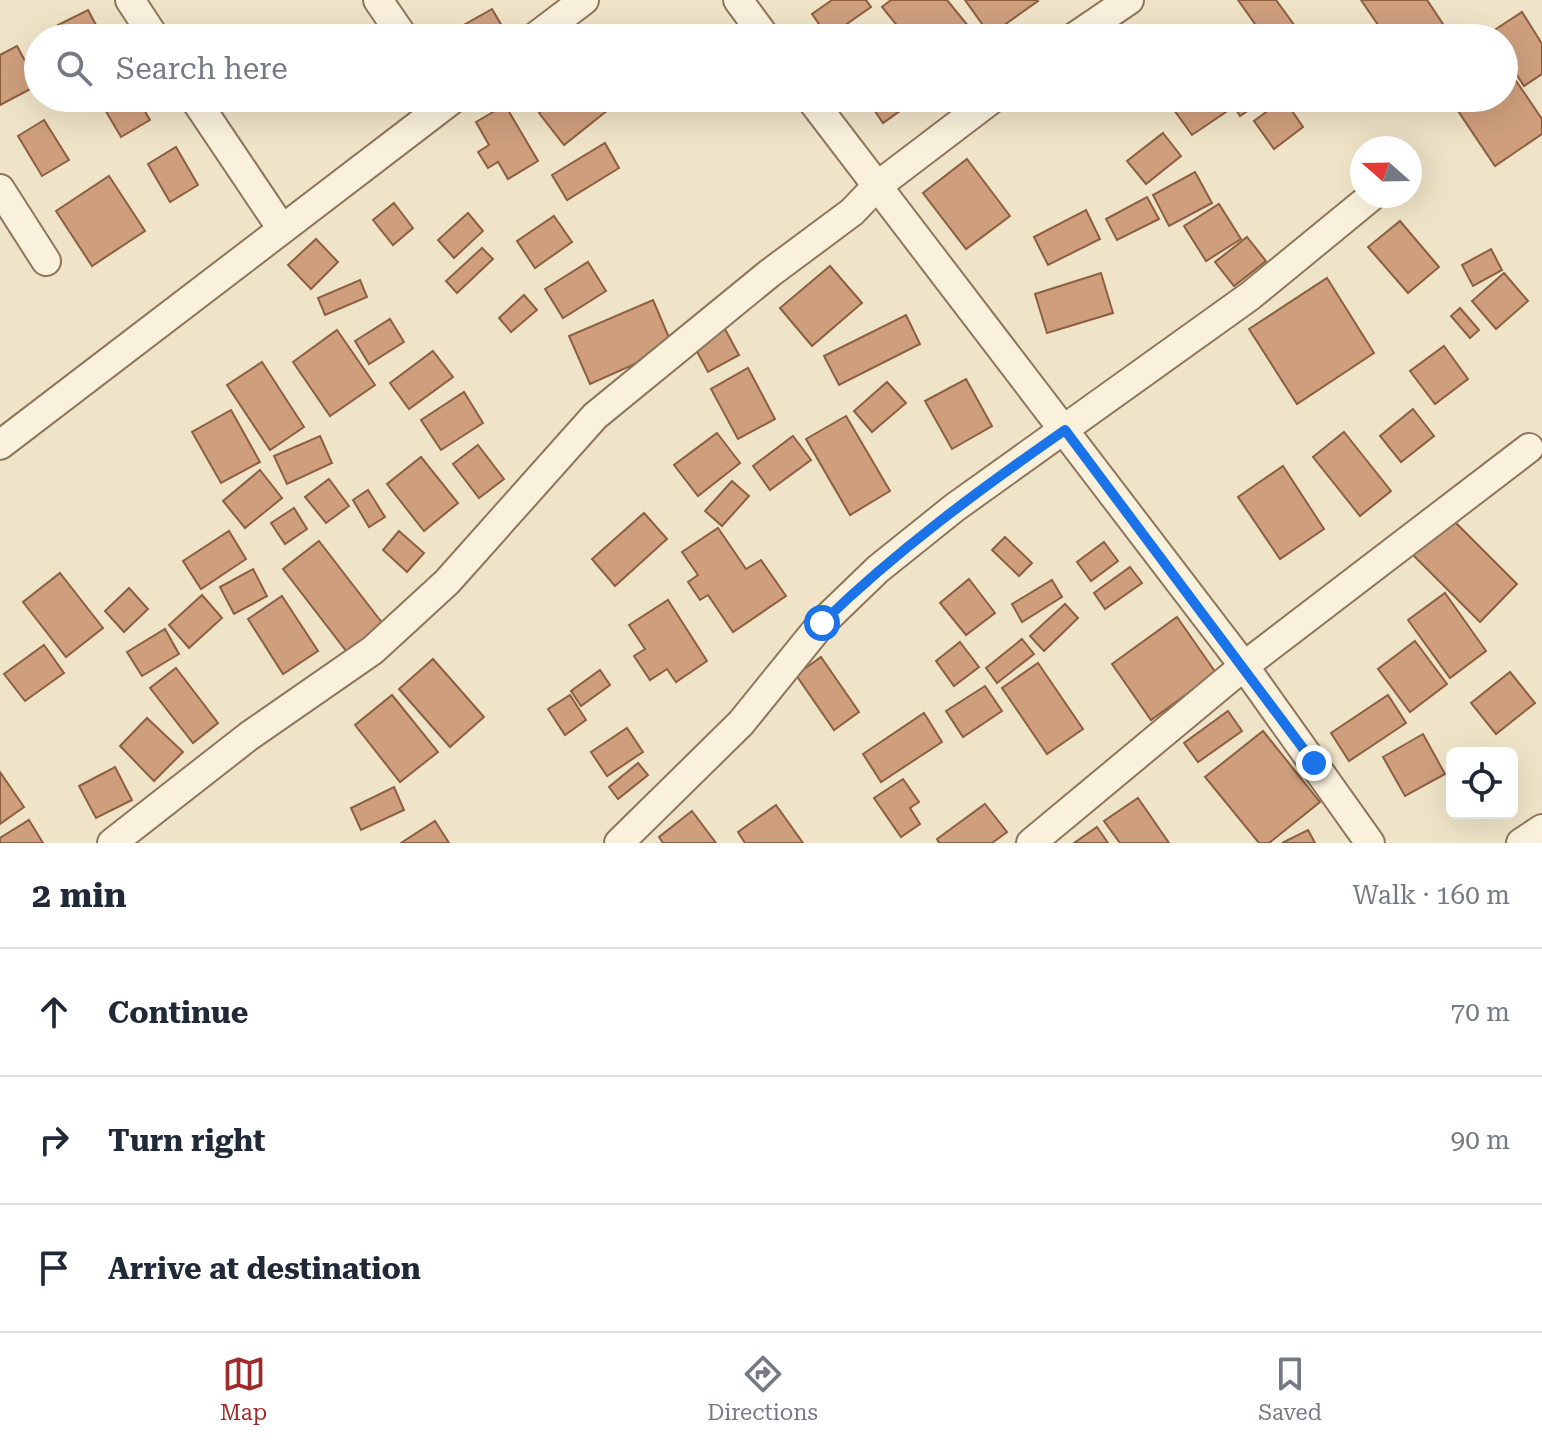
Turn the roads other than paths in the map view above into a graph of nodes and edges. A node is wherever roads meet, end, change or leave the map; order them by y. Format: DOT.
graph roads {
  1 [pos="130,0"];
  2 [pos="378,0"];
  3 [pos="584,0"];
  4 [pos="738,0"];
  5 [pos="1129,0"];
  6 [pos="146,24"];
  7 [pos="394,24"];
  8 [pos="552,24"];
  9 [pos="756,24"];
  10 [pos="1094,24"];
  11 [pos="203,112"];
  12 [pos="432,112"];
  13 [pos="820,112"];
  14 [pos="975,112"];
  15 [pos="876,187"];
  16 [pos="0,189"];
  17 [pos="1357,208"];
  18 [pos="282,229"];
  19 [pos="46,261"];
  20 [pos="1065,430"];
  21 [pos="0,445"];
  22 [pos="1529,448"];
  23 [pos="1244,666"];
  24 [pos="1542,829"];
  25 [pos="112,843"];
  26 [pos="619,843"];
  27 [pos="1031,843"];
  28 [pos="1370,843"];
  29 [pos="1521,843"];
  1 -- 6 [label="street"];
  2 -- 7 [label="street"];
  3 -- 8 [label="street"];
  4 -- 9 [label="street"];
  5 -- 10 [label="street"];
  11 -- 18 [label="street"];
  12 -- 18 [label="street"];
  13 -- 15 [label="street"];
  14 -- 15 [label="street"];
  15 -- 20 [label="street"];
  15 -- 25 [label="street"];
  16 -- 19 [label="street"];
  17 -- 20 [label="street"];
  18 -- 21 [label="street"];
  20 -- 23 [label="street"];
  20 -- 26 [label="street"];
  22 -- 23 [label="street"];
  23 -- 27 [label="street"];
  23 -- 28 [label="street"];
  24 -- 29 [label="street"];
}
